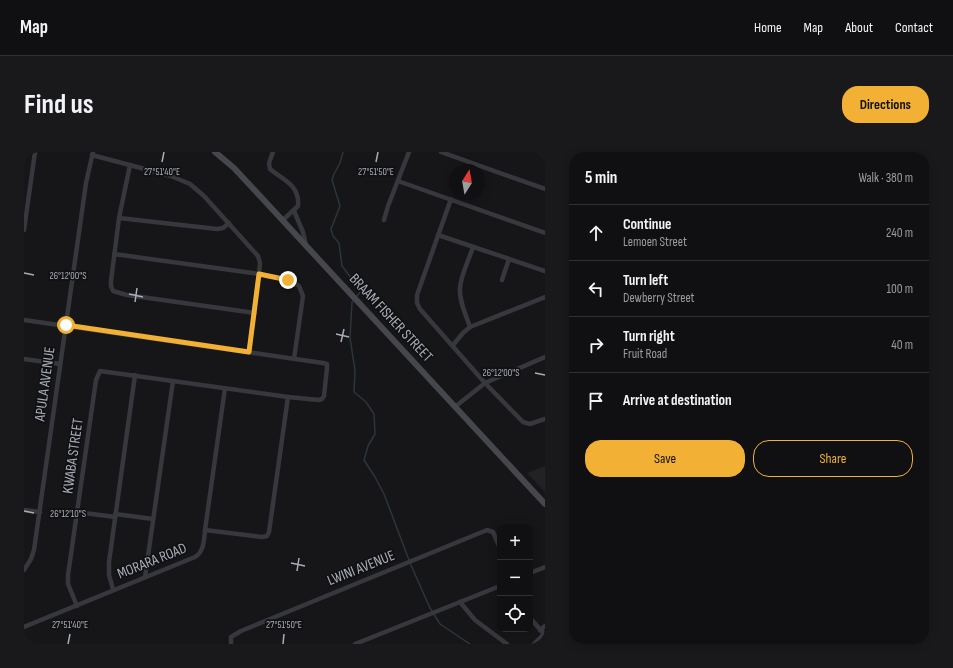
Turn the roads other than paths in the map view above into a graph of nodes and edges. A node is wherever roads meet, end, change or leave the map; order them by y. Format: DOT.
graph roads {
  1 [pos="35,152"];
  2 [pos="215,152"];
  3 [pos="273,152"];
  4 [pos="409,152"];
  5 [pos="441,152"];
  6 [pos="93,154"];
  7 [pos="130,165"];
  8 [pos="398,181"];
  9 [pos="545,189"];
  10 [pos="449,199"];
  11 [pos="450,200"];
  12 [pos="453,200"];
  13 [pos="294,211"];
  14 [pos="119,218"];
  15 [pos="283,220"];
  16 [pos="384,220"];
  17 [pos="229,223"];
  18 [pos="24,230"];
  19 [pos="545,233"];
  20 [pos="438,235"];
  21 [pos="307,247"];
  22 [pos="474,247"];
  23 [pos="114,254"];
  24 [pos="510,259"];
  25 [pos="545,272"];
  26 [pos="259,274"];
  27 [pos="502,280"];
  28 [pos="545,297"];
  29 [pos="255,312"];
  30 [pos="24,320"];
  31 [pos="66,325"];
  32 [pos="470,327"];
  33 [pos="453,345"];
  34 [pos="249,352"];
  35 [pos="545,357"];
  36 [pos="24,359"];
  37 [pos="294,359"];
  38 [pos="60,364"];
  39 [pos="135,375"];
  40 [pos="174,381"];
  41 [pos="485,382"];
  42 [pos="225,388"];
  43 [pos="288,397"];
  44 [pos="456,406"];
  45 [pos="545,419"];
  46 [pos="545,504"];
  47 [pos="24,510"];
  48 [pos="40,512"];
  49 [pos="77,512"];
  50 [pos="115,515"];
  51 [pos="153,519"];
  52 [pos="206,530"];
  53 [pos="497,541"];
  54 [pos="545,567"];
  55 [pos="24,570"];
  56 [pos="533,572"];
  57 [pos="145,577"];
  58 [pos="497,587"];
  59 [pos="113,590"];
  60 [pos="460,602"];
  61 [pos="77,606"];
  62 [pos="533,621"];
  63 [pos="545,626"];
  64 [pos="24,627"];
  65 [pos="543,633"];
  66 [pos="231,644"];
  67 [pos="355,644"];
  68 [pos="508,644"];
  69 [pos="534,644"];
  1 -- 18 [label="street"];
  2 -- 15 [label="street, BRAAM FISHER STREET"];
  3 -- 13 [label="street"];
  4 -- 8 [label="street"];
  5 -- 9 [label="street"];
  6 -- 7 [label="street"];
  6 -- 31 [label="street, APULA AVENUE"];
  7 -- 14 [label="street"];
  7 -- 17 [label="street"];
  8 -- 10 [label="street"];
  8 -- 16 [label="street"];
  11 -- 20 [label="street"];
  12 -- 19 [label="street"];
  13 -- 15 [label="street"];
  13 -- 21 [label="street"];
  14 -- 17 [label="street"];
  14 -- 23 [label="street"];
  15 -- 21 [label="street, BRAAM FISHER STREET"];
  17 -- 26 [label="street"];
  20 -- 22 [label="street"];
  20 -- 33 [label="street"];
  21 -- 44 [label="street, BRAAM FISHER STREET"];
  22 -- 24 [label="street"];
  22 -- 32 [label="street"];
  23 -- 26 [label="street"];
  23 -- 29 [label="street"];
  24 -- 25 [label="street"];
  24 -- 27 [label="street"];
  26 -- 29 [label="street"];
  26 -- 37 [label="street"];
  28 -- 32 [label="street"];
  29 -- 34 [label="street"];
  30 -- 31 [label="street"];
  31 -- 34 [label="street"];
  31 -- 38 [label="street, APULA AVENUE"];
  32 -- 33 [label="street"];
  33 -- 41 [label="street"];
  34 -- 37 [label="street"];
  35 -- 41 [label="street"];
  36 -- 38 [label="street"];
  37 -- 43 [label="street"];
  38 -- 48 [label="street, APULA AVENUE"];
  39 -- 40 [label="street"];
  39 -- 49 [label="street, KWABA STREET"];
  39 -- 50 [label="street"];
  40 -- 42 [label="street"];
  40 -- 51 [label="street"];
  41 -- 44 [label="street"];
  41 -- 45 [label="street"];
  42 -- 43 [label="street"];
  42 -- 52 [label="street, MORARA ROAD"];
  43 -- 52 [label="street"];
  44 -- 46 [label="street, BRAAM FISHER STREET"];
  47 -- 48 [label="street"];
  48 -- 55 [label="street, APULA AVENUE"];
  49 -- 50 [label="street"];
  49 -- 61 [label="street, KWABA STREET"];
  50 -- 51 [label="street"];
  50 -- 59 [label="street"];
  51 -- 57 [label="street"];
  52 -- 57 [label="street, MORARA ROAD"];
  53 -- 66 [label="street, LWINI AVENUE"];
  54 -- 56 [label="street"];
  57 -- 59 [label="street, MORARA ROAD"];
  58 -- 60 [label="street"];
  59 -- 61 [label="street, MORARA ROAD"];
  60 -- 67 [label="street"];
  60 -- 68 [label="street"];
  61 -- 64 [label="street, MORARA ROAD"];
  62 -- 65 [label="street"];
  63 -- 65 [label="street"];
  65 -- 69 [label="street"];
}
